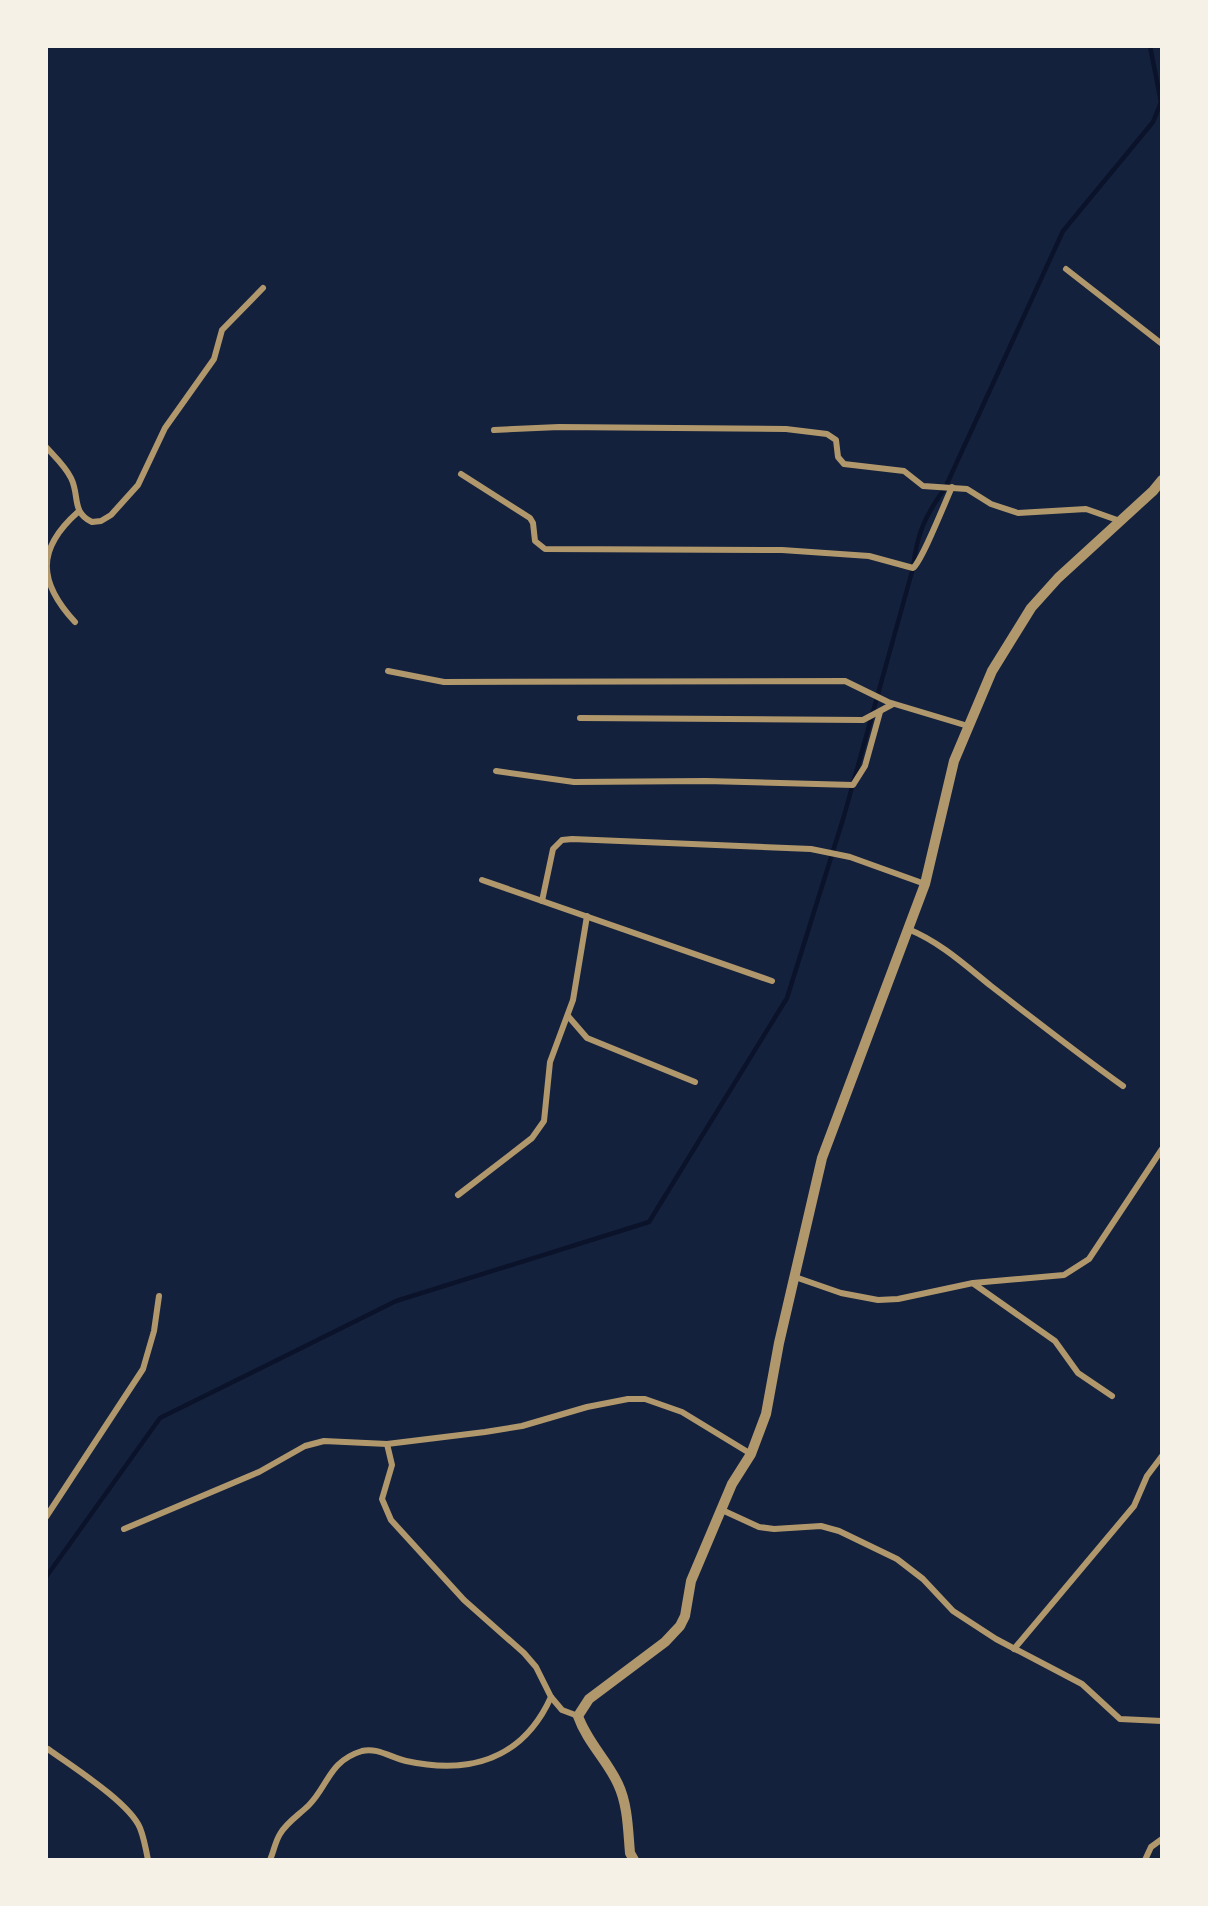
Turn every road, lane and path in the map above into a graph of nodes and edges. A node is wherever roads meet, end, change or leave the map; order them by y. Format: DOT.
graph roads {
  1 [pos="1066,269"];
  2 [pos="263,288"];
  3 [pos="1161,344"];
  4 [pos="494,430"];
  5 [pos="46,447"];
  6 [pos="461,474"];
  7 [pos="1161,481"];
  8 [pos="952,488"];
  9 [pos="78,512"];
  10 [pos="1120,522"];
  11 [pos="75,622"];
  12 [pos="388,671"];
  13 [pos="893,704"];
  14 [pos="880,712"];
  15 [pos="580,718"];
  16 [pos="968,726"];
  17 [pos="496,771"];
  18 [pos="482,880"];
  19 [pos="925,884"];
  20 [pos="543,901"];
  21 [pos="587,916"];
  22 [pos="908,929"];
  23 [pos="771,981"];
  24 [pos="568,1016"];
  25 [pos="695,1082"];
  26 [pos="1123,1086"];
  27 [pos="1161,1149"];
  28 [pos="458,1195"];
  29 [pos="795,1277"];
  30 [pos="973,1283"];
  31 [pos="159,1296"];
  32 [pos="1112,1396"];
  33 [pos="387,1444"];
  34 [pos="751,1454"];
  35 [pos="1161,1456"];
  36 [pos="722,1510"];
  37 [pos="46,1517"];
  38 [pos="124,1529"];
  39 [pos="1014,1649"];
  40 [pos="551,1697"];
  41 [pos="578,1716"];
  42 [pos="1161,1721"];
  43 [pos="48,1749"];
  44 [pos="1161,1839"];
  45 [pos="148,1860"];
  46 [pos="270,1860"];
  47 [pos="634,1860"];
  48 [pos="1145,1860"];
  1 -- 3 [label="street"];
  2 -- 9 [label="street"];
  4 -- 8 [label="street"];
  5 -- 9 [label="street"];
  6 -- 8 [label="street"];
  7 -- 10 [label="street"];
  8 -- 10 [label="street"];
  9 -- 11 [label="street"];
  10 -- 16 [label="street"];
  12 -- 13 [label="street"];
  13 -- 14 [label="street"];
  13 -- 16 [label="street"];
  14 -- 15 [label="street"];
  14 -- 17 [label="street"];
  16 -- 19 [label="street"];
  18 -- 20 [label="street"];
  19 -- 20 [label="street"];
  19 -- 22 [label="street"];
  20 -- 21 [label="street"];
  21 -- 23 [label="street"];
  21 -- 24 [label="street"];
  22 -- 26 [label="street"];
  22 -- 29 [label="street"];
  24 -- 25 [label="street"];
  24 -- 28 [label="street"];
  27 -- 30 [label="street"];
  29 -- 30 [label="street"];
  29 -- 34 [label="street"];
  30 -- 32 [label="street"];
  31 -- 37 [label="street"];
  33 -- 34 [label="street"];
  33 -- 38 [label="street"];
  33 -- 40 [label="street"];
  34 -- 36 [label="street"];
  35 -- 39 [label="street"];
  36 -- 39 [label="street"];
  36 -- 41 [label="street"];
  39 -- 42 [label="street"];
  40 -- 41 [label="street"];
  40 -- 46 [label="street"];
  41 -- 47 [label="street"];
  43 -- 45 [label="street"];
  44 -- 48 [label="street"];
}
